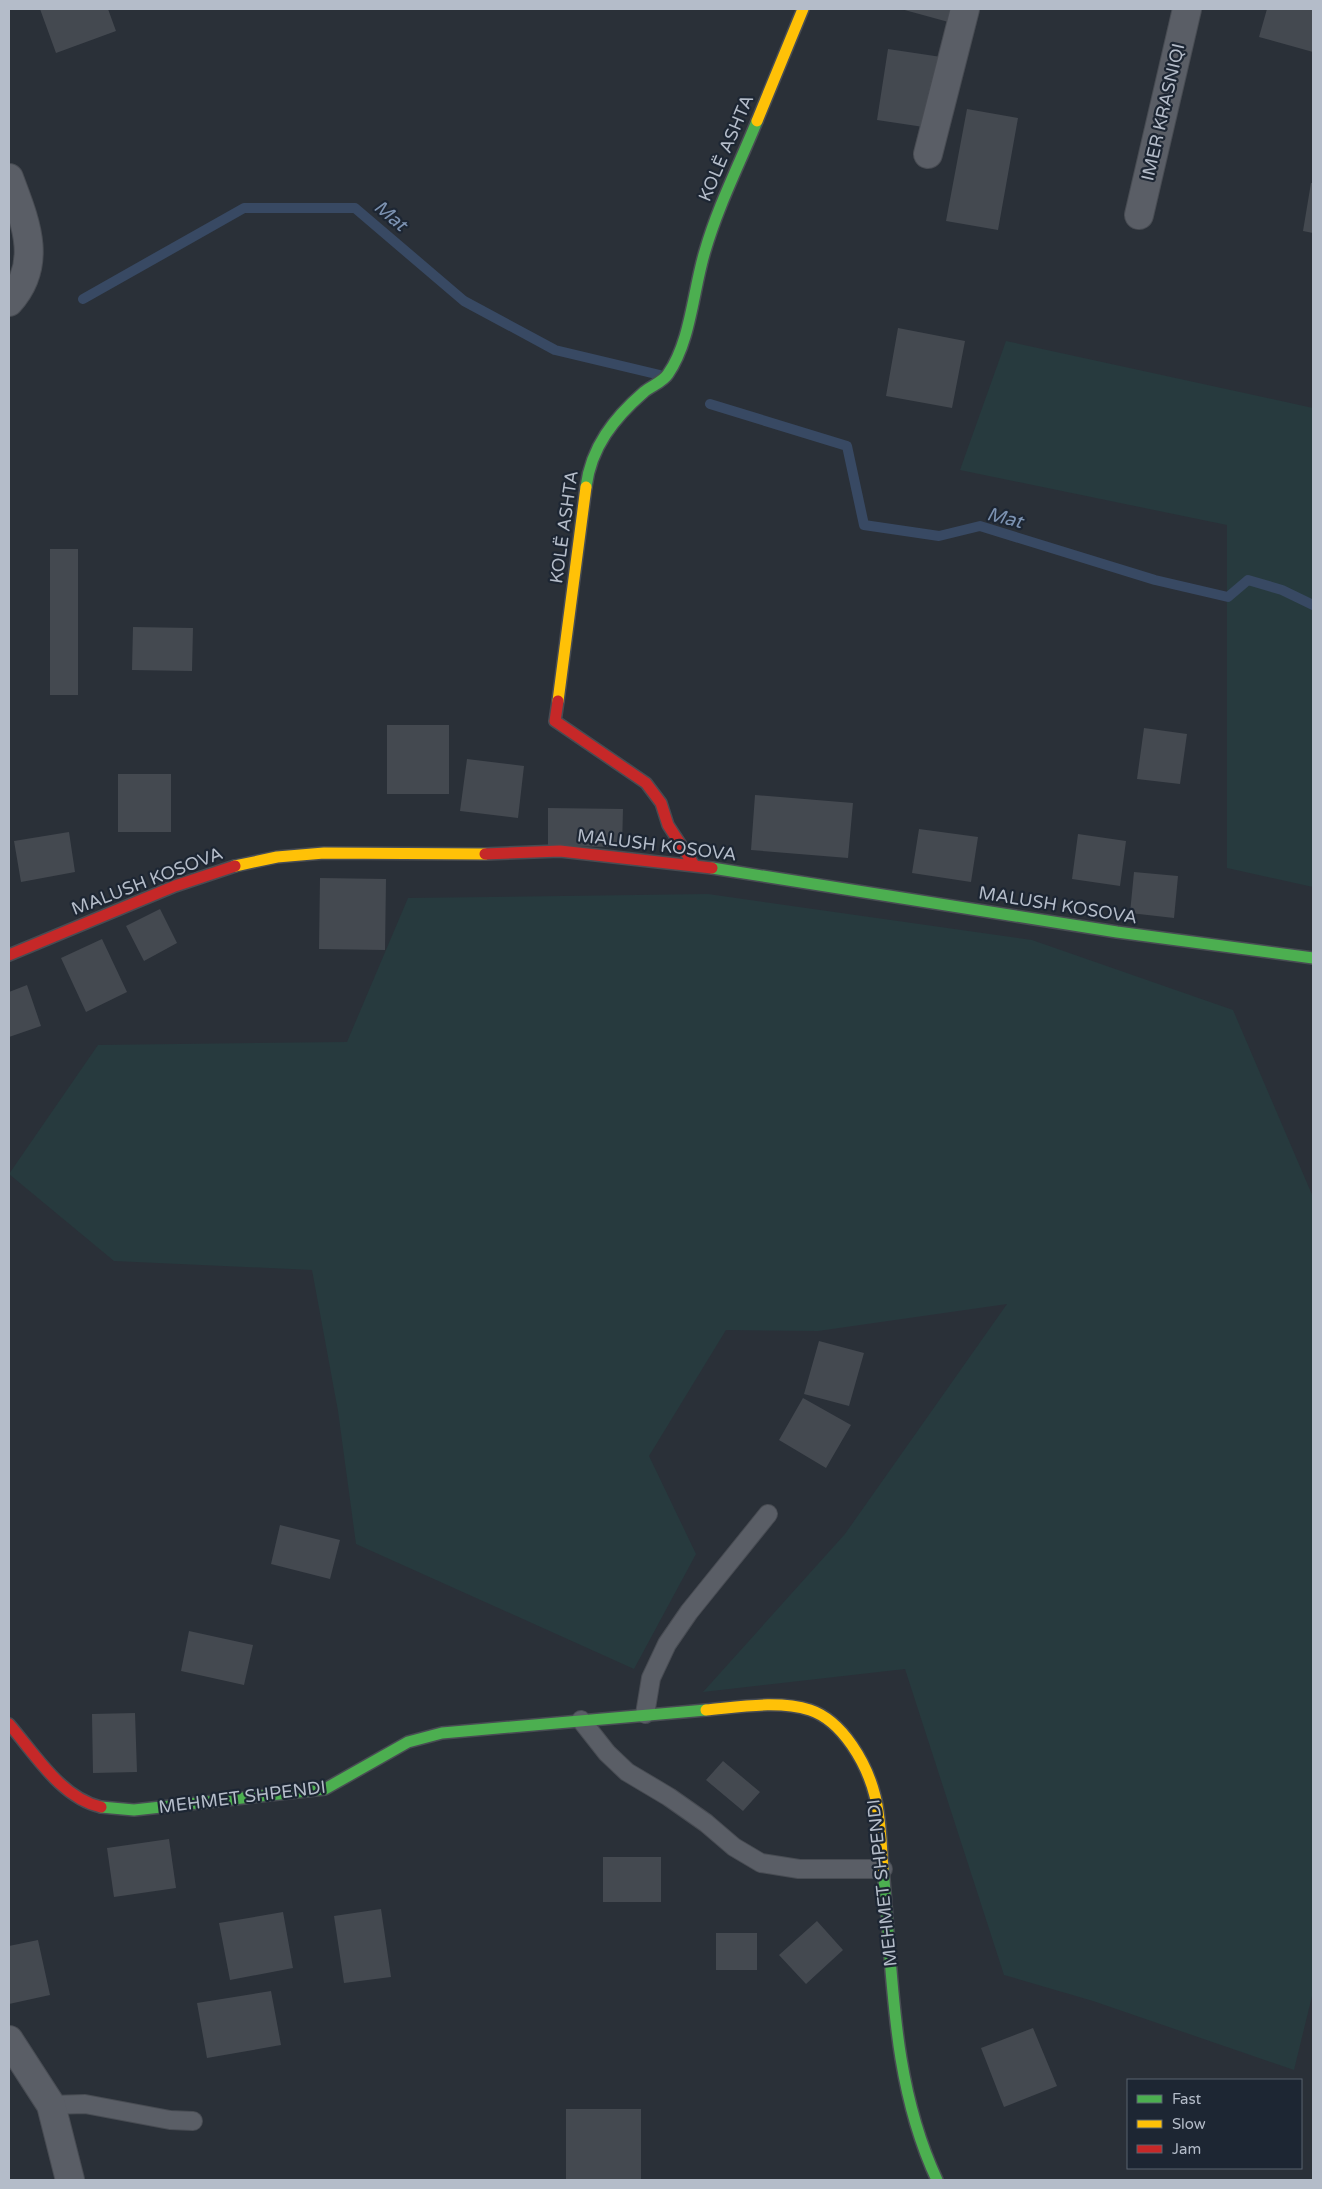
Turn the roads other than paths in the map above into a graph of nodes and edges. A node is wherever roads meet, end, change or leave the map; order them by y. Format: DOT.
graph roads {
  1 [pos="802,9"];
  2 [pos="965,9"];
  3 [pos="1187,9"];
  4 [pos="928,154"];
  5 [pos="9,178"];
  6 [pos="1139,215"];
  7 [pos="9,302"];
  8 [pos="694,865"];
  9 [pos="9,955"];
  10 [pos="1313,958"];
  11 [pos="768,1514"];
  12 [pos="645,1714"];
  13 [pos="581,1720"];
  14 [pos="9,1724"];
  15 [pos="884,1869"];
  16 [pos="9,2040"];
  17 [pos="51,2105"];
  18 [pos="193,2121"];
  19 [pos="70,2180"];
  20 [pos="936,2180"];
  1 -- 8 [label="street, KOLË ASHTA"];
  2 -- 4 [label="street"];
  3 -- 6 [label="street, IMER KRASNIQI"];
  5 -- 7 [label="street"];
  8 -- 9 [label="street, MALUSH KOSOVA"];
  8 -- 10 [label="street, MALUSH KOSOVA"];
  11 -- 12 [label="lane"];
  12 -- 13 [label="street, MEHMET SHPENDI"];
  12 -- 15 [label="street, MEHMET SHPENDI"];
  13 -- 14 [label="street, MEHMET SHPENDI"];
  13 -- 15 [label="lane"];
  15 -- 20 [label="street, MEHMET SHPENDI"];
  16 -- 17 [label="street"];
  17 -- 18 [label="lane"];
  17 -- 19 [label="street"];
}
